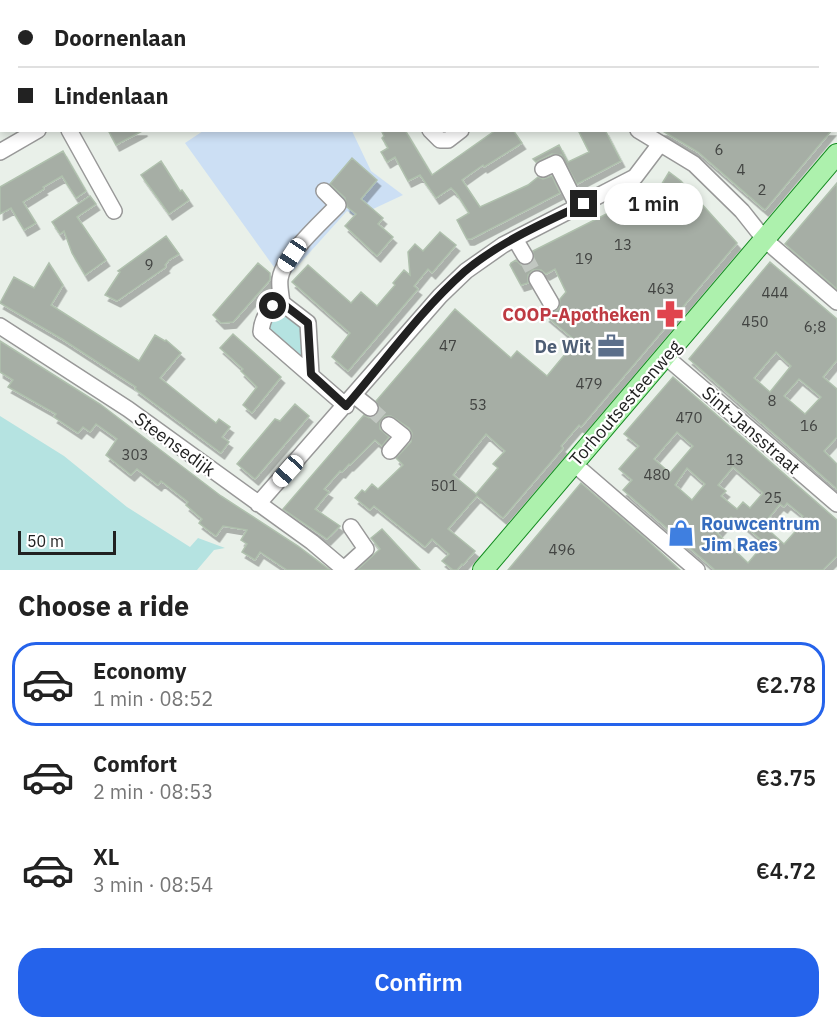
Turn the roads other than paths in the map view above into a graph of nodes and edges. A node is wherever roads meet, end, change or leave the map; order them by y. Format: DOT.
graph roads {
  1 [pos="35,132"];
  2 [pos="70,132"];
  3 [pos="432,132"];
  4 [pos="458,132"];
  5 [pos="641,132"];
  6 [pos="660,144"];
  7 [pos="0,152"];
  8 [pos="837,154"];
  9 [pos="543,169"];
  10 [pos="324,191"];
  11 [pos="578,207"];
  12 [pos="114,211"];
  13 [pos="769,235"];
  14 [pos="515,238"];
  15 [pos="525,256"];
  16 [pos="537,279"];
  17 [pos="837,302"];
  18 [pos="282,303"];
  19 [pos="551,303"];
  20 [pos="0,326"];
  21 [pos="665,356"];
  22 [pos="311,374"];
  23 [pos="350,401"];
  24 [pos="370,408"];
  25 [pos="389,425"];
  26 [pos="390,451"];
  27 [pos="573,463"];
  28 [pos="258,504"];
  29 [pos="837,504"];
  30 [pos="351,527"];
  31 [pos="345,570"];
  32 [pos="483,570"];
  33 [pos="697,570"];
  1 -- 7 [label="street"];
  2 -- 12 [label="street"];
  3 -- 4 [label="street"];
  5 -- 6 [label="street"];
  6 -- 11 [label="street"];
  6 -- 13 [label="street"];
  8 -- 13 [label="main road, Torhoutsesteenweg"];
  9 -- 11 [label="street"];
  10 -- 18 [label="street"];
  11 -- 14 [label="street"];
  13 -- 17 [label="street"];
  13 -- 21 [label="main road, Torhoutsesteenweg"];
  14 -- 15 [label="street"];
  14 -- 23 [label="street"];
  16 -- 19 [label="street"];
  18 -- 22 [label="street"];
  18 -- 22 [label="street"];
  20 -- 28 [label="street, Steensedijk"];
  21 -- 27 [label="main road, Torhoutsesteenweg"];
  21 -- 29 [label="street, Sint-Jansstraat"];
  22 -- 23 [label="street"];
  23 -- 24 [label="street"];
  23 -- 28 [label="street"];
  25 -- 26 [label="street"];
  27 -- 32 [label="main road, Torhoutsesteenweg"];
  27 -- 33 [label="street"];
  28 -- 31 [label="street, Steensedijk"];
  30 -- 31 [label="street"];
}
